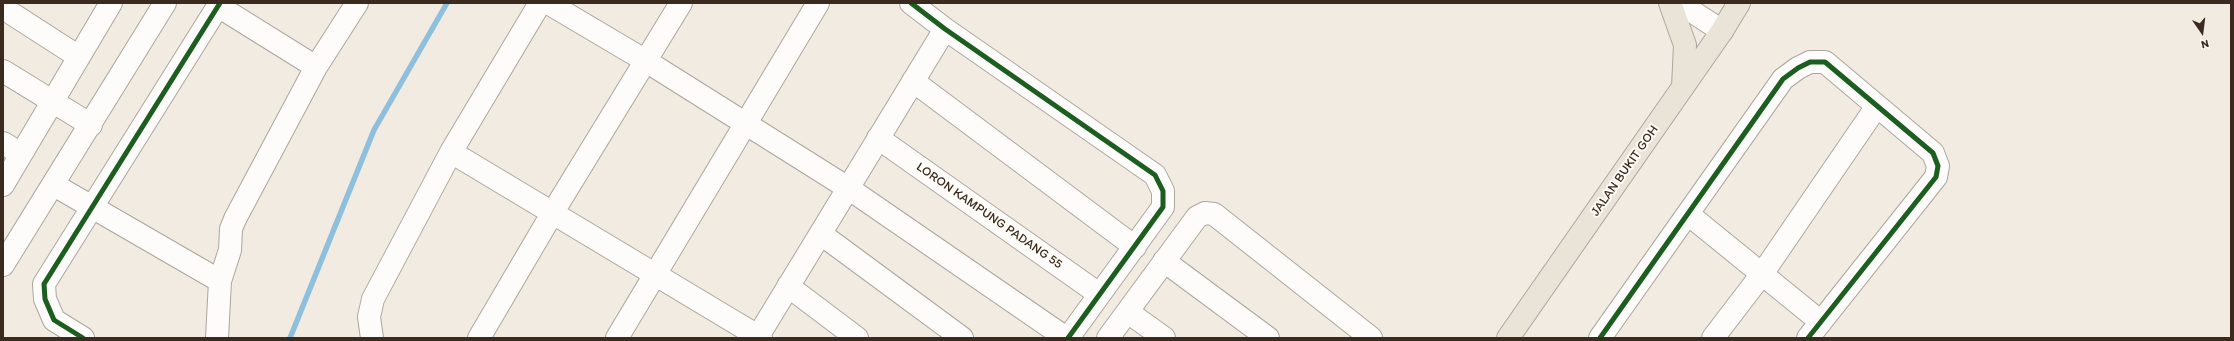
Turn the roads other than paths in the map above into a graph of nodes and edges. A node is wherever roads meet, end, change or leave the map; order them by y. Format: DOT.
graph roads {
  1 [pos="111,3"];
  2 [pos="165,3"];
  3 [pos="357,3"];
  4 [pos="540,3"];
  5 [pos="548,3"];
  6 [pos="681,3"];
  7 [pos="818,3"];
  8 [pos="910,3"];
  9 [pos="1670,3"];
  10 [pos="1679,3"];
  11 [pos="1739,3"];
  12 [pos="219,4"];
  13 [pos="3,8"];
  14 [pos="945,29"];
  15 [pos="1722,31"];
  16 [pos="79,57"];
  17 [pos="646,61"];
  18 [pos="316,67"];
  19 [pos="3,71"];
  20 [pos="913,81"];
  21 [pos="1684,87"];
  22 [pos="53,101"];
  23 [pos="1877,106"];
  24 [pos="747,123"];
  25 [pos="91,125"];
  26 [pos="878,138"];
  27 [pos="3,143"];
  28 [pos="451,152"];
  29 [pos="21,154"];
  30 [pos="3,185"];
  31 [pos="54,185"];
  32 [pos="848,188"];
  33 [pos="93,206"];
  34 [pos="553,212"];
  35 [pos="1688,214"];
  36 [pos="821,234"];
  37 [pos="1135,247"];
  38 [pos="1164,261"];
  39 [pos="3,265"];
  40 [pos="655,273"];
  41 [pos="1762,274"];
  42 [pos="220,282"];
  43 [pos="788,286"];
  44 [pos="1099,294"];
  45 [pos="1128,312"];
  46 [pos="1815,330"];
  47 [pos="759,337"];
  48 [pos="83,338"];
  49 [pos="217,338"];
  50 [pos="372,338"];
  51 [pos="479,338"];
  52 [pos="617,338"];
  53 [pos="857,338"];
  54 [pos="962,338"];
  55 [pos="1067,338"];
  56 [pos="1108,338"];
  57 [pos="1164,338"];
  58 [pos="1268,338"];
  59 [pos="1371,338"];
  60 [pos="1508,338"];
  61 [pos="1600,338"];
  62 [pos="1714,338"];
  1 -- 16 [label="street"];
  2 -- 25 [label="street"];
  3 -- 18 [label="street"];
  4 -- 28 [label="street"];
  5 -- 17 [label="street"];
  6 -- 17 [label="street"];
  7 -- 24 [label="street"];
  8 -- 14 [label="street"];
  9 -- 21 [label="main road"];
  10 -- 15 [label="street"];
  11 -- 15 [label="main road, JALAN BUKIT GOH"];
  12 -- 18 [label="street"];
  12 -- 33 [label="street"];
  13 -- 16 [label="street"];
  14 -- 20 [label="street"];
  14 -- 37 [label="street"];
  15 -- 21 [label="main road, JALAN BUKIT GOH"];
  16 -- 22 [label="street"];
  17 -- 24 [label="street"];
  17 -- 34 [label="street"];
  18 -- 42 [label="street"];
  19 -- 22 [label="street"];
  20 -- 26 [label="street"];
  20 -- 37 [label="street"];
  21 -- 60 [label="main road, JALAN BUKIT GOH"];
  22 -- 25 [label="street"];
  22 -- 29 [label="street"];
  23 -- 35 [label="street"];
  23 -- 41 [label="street"];
  23 -- 46 [label="street"];
  24 -- 32 [label="street"];
  24 -- 40 [label="street"];
  25 -- 31 [label="street"];
  26 -- 32 [label="street"];
  26 -- 44 [label="street, LORON KAMPUNG PADANG 55"];
  27 -- 29 [label="street"];
  28 -- 34 [label="street"];
  28 -- 50 [label="street"];
  29 -- 30 [label="street"];
  31 -- 33 [label="street"];
  31 -- 39 [label="street"];
  32 -- 36 [label="street"];
  32 -- 55 [label="street"];
  33 -- 42 [label="street"];
  33 -- 48 [label="street"];
  34 -- 40 [label="street"];
  34 -- 51 [label="street"];
  35 -- 41 [label="street"];
  35 -- 61 [label="street"];
  36 -- 43 [label="street"];
  36 -- 54 [label="street"];
  37 -- 44 [label="street"];
  38 -- 45 [label="street"];
  38 -- 58 [label="street"];
  38 -- 59 [label="street"];
  40 -- 47 [label="street"];
  40 -- 52 [label="street"];
  41 -- 46 [label="street"];
  41 -- 62 [label="street"];
  42 -- 49 [label="street"];
  43 -- 47 [label="street"];
  43 -- 53 [label="street"];
  44 -- 55 [label="street"];
  45 -- 56 [label="street"];
  45 -- 57 [label="street"];
}
